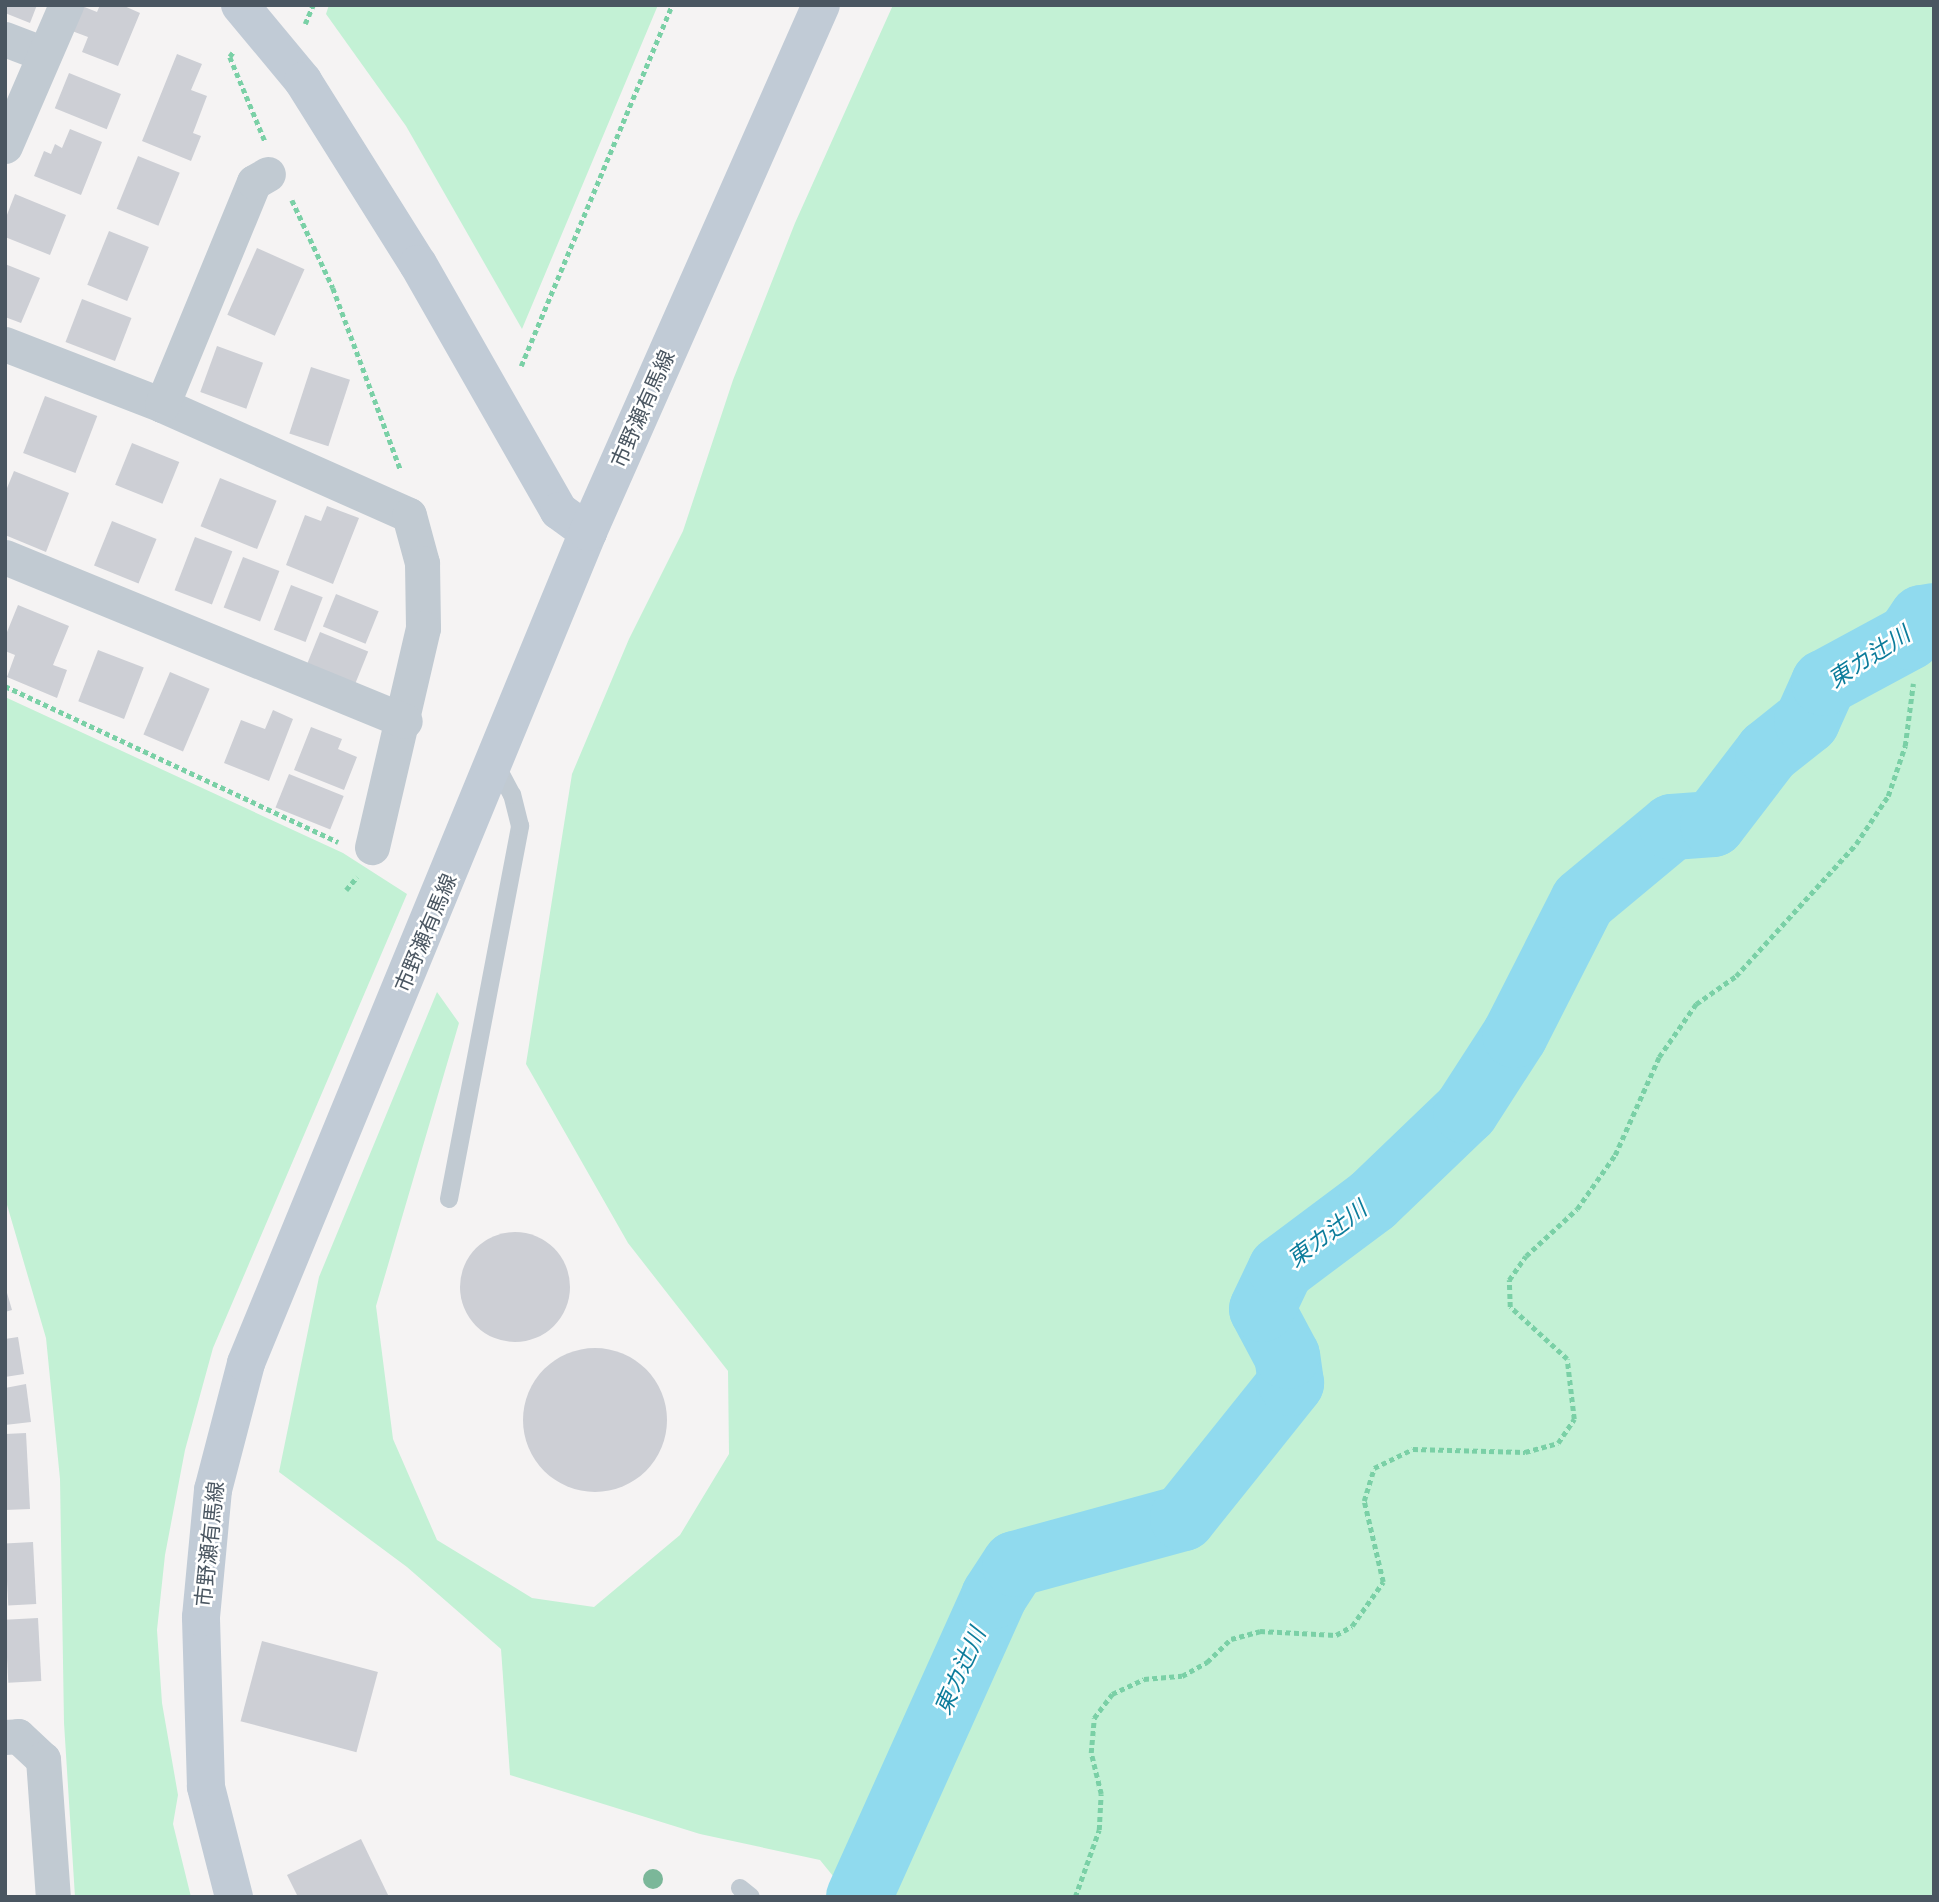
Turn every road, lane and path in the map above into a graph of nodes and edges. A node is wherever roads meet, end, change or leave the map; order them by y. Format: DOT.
graph roads {
  1 [pos="66,5"];
  2 [pos="240,5"];
  3 [pos="672,5"];
  4 [pos="821,5"];
  5 [pos="5,38"];
  6 [pos="237,47"];
  7 [pos="44,54"];
  8 [pos="5,146"];
  9 [pos="275,172"];
  10 [pos="5,344"];
  11 [pos="492,395"];
  12 [pos="162,405"];
  13 [pos="409,515"];
  14 [pos="588,532"];
  15 [pos="5,557"];
  16 [pos="1913,684"];
  17 [pos="5,686"];
  18 [pos="405,721"];
  19 [pos="495,763"];
  20 [pos="358,845"];
  21 [pos="449,1199"];
  22 [pos="5,1737"];
  23 [pos="53,1897"];
  24 [pos="234,1897"];
  25 [pos="1075,1897"];
  1 -- 7 [label="street"];
  2 -- 11 [label="main road"];
  3 -- 11 [label="path"];
  4 -- 14 [label="main road, 市野瀬有馬線"];
  5 -- 7 [label="street"];
  6 -- 9 [label="path"];
  7 -- 8 [label="street"];
  9 -- 12 [label="street"];
  9 -- 13 [label="path"];
  10 -- 12 [label="street"];
  11 -- 14 [label="main road"];
  12 -- 13 [label="street"];
  13 -- 18 [label="street"];
  14 -- 19 [label="main road, 市野瀬有馬線"];
  15 -- 18 [label="street"];
  16 -- 25 [label="path"];
  17 -- 20 [label="path"];
  18 -- 20 [label="street"];
  19 -- 21 [label="lane"];
  19 -- 24 [label="main road, 市野瀬有馬線"];
  22 -- 23 [label="street"];
}
